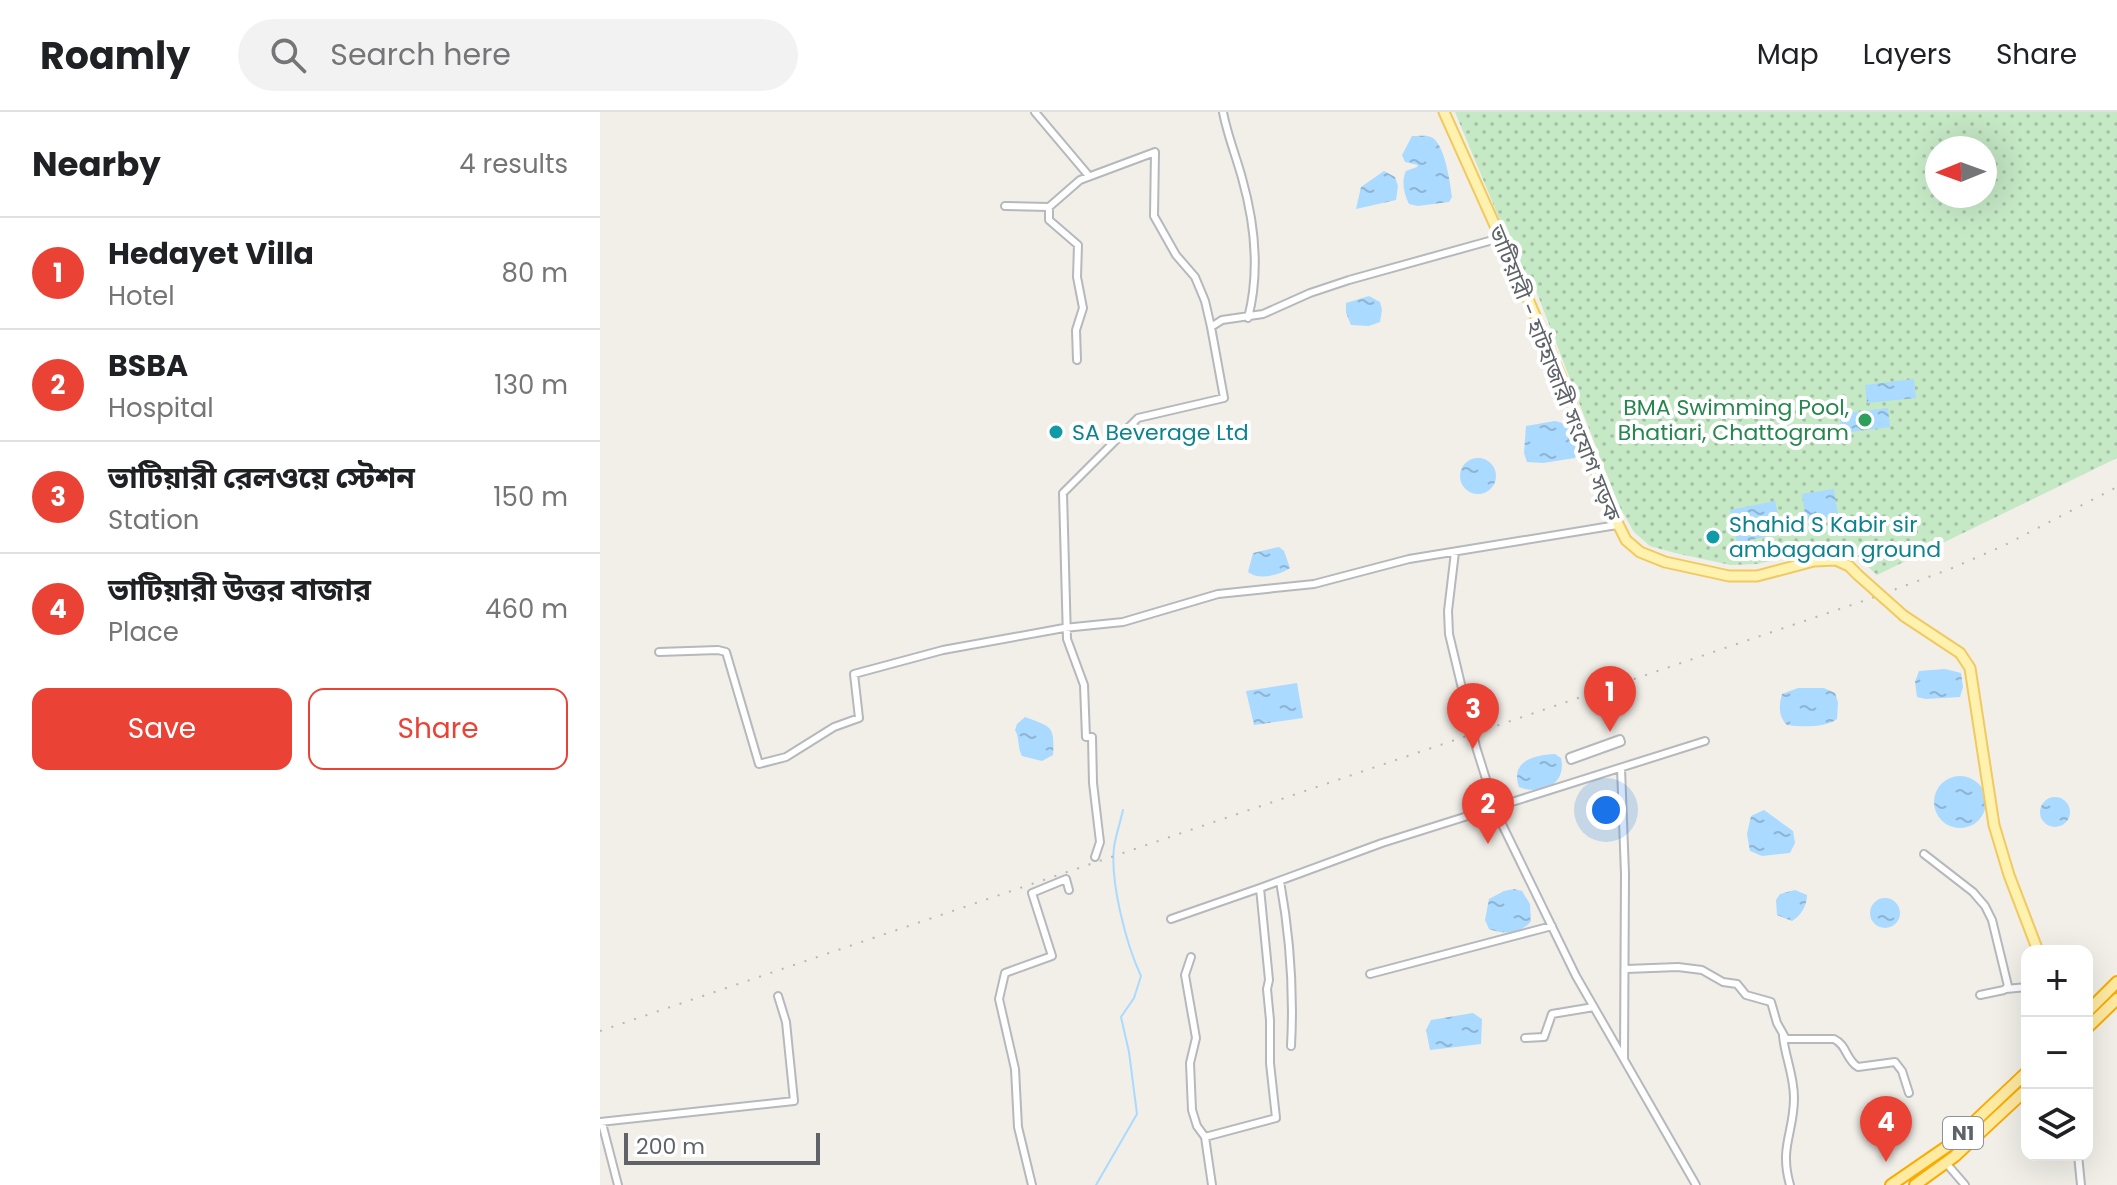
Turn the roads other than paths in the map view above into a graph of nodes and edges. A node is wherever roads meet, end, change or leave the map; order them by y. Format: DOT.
graph roads {
  1 [pos="1035,112"];
  2 [pos="1223,112"];
  3 [pos="1444,112"];
  4 [pos="1089,176"];
  5 [pos="1005,206"];
  6 [pos="1049,207"];
  7 [pos="1500,238"];
  8 [pos="1248,318"];
  9 [pos="1211,327"];
  10 [pos="1077,360"];
  11 [pos="1617,525"];
  12 [pos="1455,552"];
  13 [pos="1067,629"];
  14 [pos="659,652"];
  15 [pos="1705,741"];
  16 [pos="1570,757"];
  17 [pos="1621,768"];
  18 [pos="1495,808"];
  19 [pos="1924,854"];
  20 [pos="1095,857"];
  21 [pos="1280,881"];
  22 [pos="1260,888"];
  23 [pos="1069,890"];
  24 [pos="1171,919"];
  25 [pos="1552,926"];
  26 [pos="2036,945"];
  27 [pos="1191,957"];
  28 [pos="1626,969"];
  29 [pos="1370,974"];
  30 [pos="2117,982"];
  31 [pos="2021,988"];
  32 [pos="2006,989"];
  33 [pos="1980,995"];
  34 [pos="778,996"];
  35 [pos="2117,999"];
  36 [pos="2093,1006"];
  37 [pos="1594,1007"];
  38 [pos="2093,1022"];
  39 [pos="1783,1034"];
  40 [pos="1525,1038"];
  41 [pos="1291,1046"];
  42 [pos="1624,1062"];
  43 [pos="2021,1078"];
  44 [pos="1909,1093"];
  45 [pos="2021,1094"];
  46 [pos="600,1123"];
  47 [pos="1205,1137"];
  48 [pos="2079,1161"];
  49 [pos="1946,1163"];
  50 [pos="618,1185"];
  51 [pos="1032,1185"];
  52 [pos="1212,1185"];
  53 [pos="1696,1185"];
  54 [pos="1790,1185"];
  55 [pos="1891,1185"];
  56 [pos="1915,1185"];
  57 [pos="1965,1185"];
  58 [pos="2081,1185"];
  1 -- 4 [label="street"];
  2 -- 8 [label="street"];
  3 -- 7 [label="main road, ভাটিয়ারী - হাটহাজারী সংযোগ সড়ক"];
  4 -- 6 [label="street"];
  4 -- 9 [label="street"];
  5 -- 6 [label="street"];
  6 -- 10 [label="street"];
  7 -- 8 [label="street"];
  7 -- 11 [label="main road, ভাটিয়ারী - হাটহাজারী সংযোগ সড়ক"];
  8 -- 9 [label="street"];
  9 -- 13 [label="street"];
  11 -- 12 [label="street"];
  11 -- 26 [label="main road, ভাটিয়ারী - হাটহাজারী সংযোগ সড়ক, bridge"];
  12 -- 13 [label="street"];
  12 -- 18 [label="street"];
  13 -- 14 [label="street"];
  13 -- 20 [label="street"];
  15 -- 17 [label="street"];
  16 -- 16 [label="street"];
  17 -- 18 [label="street"];
  17 -- 28 [label="street"];
  18 -- 21 [label="street"];
  18 -- 25 [label="street"];
  19 -- 32 [label="street"];
  21 -- 22 [label="street"];
  21 -- 41 [label="street"];
  22 -- 24 [label="street"];
  22 -- 47 [label="street"];
  23 -- 51 [label="street"];
  25 -- 29 [label="street"];
  25 -- 37 [label="street"];
  27 -- 47 [label="street"];
  28 -- 39 [label="street"];
  28 -- 42 [label="street"];
  30 -- 36 [label="highway"];
  31 -- 32 [label="street"];
  32 -- 33 [label="street"];
  34 -- 46 [label="street"];
  35 -- 38 [label="highway"];
  37 -- 40 [label="street"];
  37 -- 42 [label="street"];
  39 -- 44 [label="street"];
  39 -- 54 [label="street"];
  42 -- 53 [label="street"];
  43 -- 55 [label="highway, N1"];
  45 -- 49 [label="highway, N1"];
  46 -- 50 [label="street"];
  47 -- 52 [label="street"];
  48 -- 58 [label="street"];
  49 -- 56 [label="highway, N1"];
  49 -- 57 [label="street"];
}
